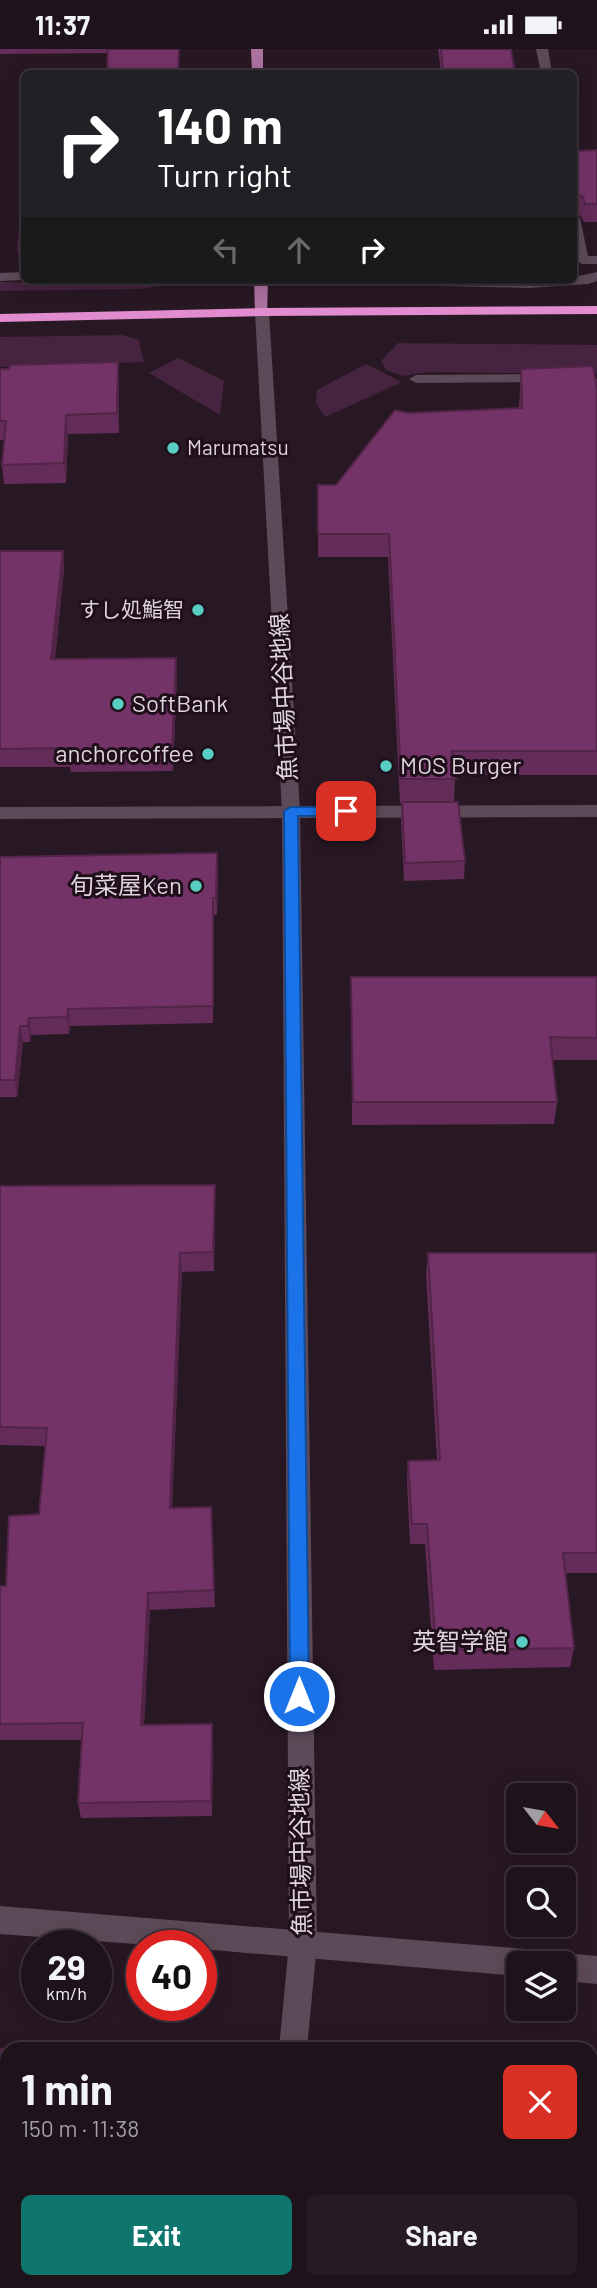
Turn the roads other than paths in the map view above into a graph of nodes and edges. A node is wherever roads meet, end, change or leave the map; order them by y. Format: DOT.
graph roads {
  1 [pos="257,49"];
  2 [pos="542,49"];
  3 [pos="258,70"];
  4 [pos="546,70"];
  5 [pos="577,234"];
  6 [pos="597,260"];
  7 [pos="21,276"];
  8 [pos="597,276"];
  9 [pos="0,277"];
  10 [pos="577,281"];
  11 [pos="261,284"];
  12 [pos="597,310"];
  13 [pos="262,311"];
  14 [pos="0,318"];
  15 [pos="416,379"];
  16 [pos="597,383"];
  17 [pos="291,811"];
  18 [pos="597,811"];
  19 [pos="0,813"];
  20 [pos="0,1920"];
  21 [pos="303,1943"];
  22 [pos="506,1961"];
  23 [pos="576,1968"];
  24 [pos="597,1970"];
  25 [pos="294,2042"];
  1 -- 3 [label="main road"];
  2 -- 4 [label="street"];
  5 -- 6 [label="street"];
  7 -- 9 [label="street"];
  8 -- 10 [label="street"];
  11 -- 13 [label="main road"];
  12 -- 13 [label="highway"];
  13 -- 14 [label="highway"];
  13 -- 17 [label="street, 魚市場中谷地線"];
  15 -- 16 [label="street"];
  17 -- 18 [label="street"];
  17 -- 19 [label="street"];
  17 -- 21 [label="street, 魚市場中谷地線"];
  20 -- 21 [label="street"];
  21 -- 22 [label="street"];
  21 -- 25 [label="street, 魚市場中谷地線"];
  23 -- 24 [label="street"];
}
